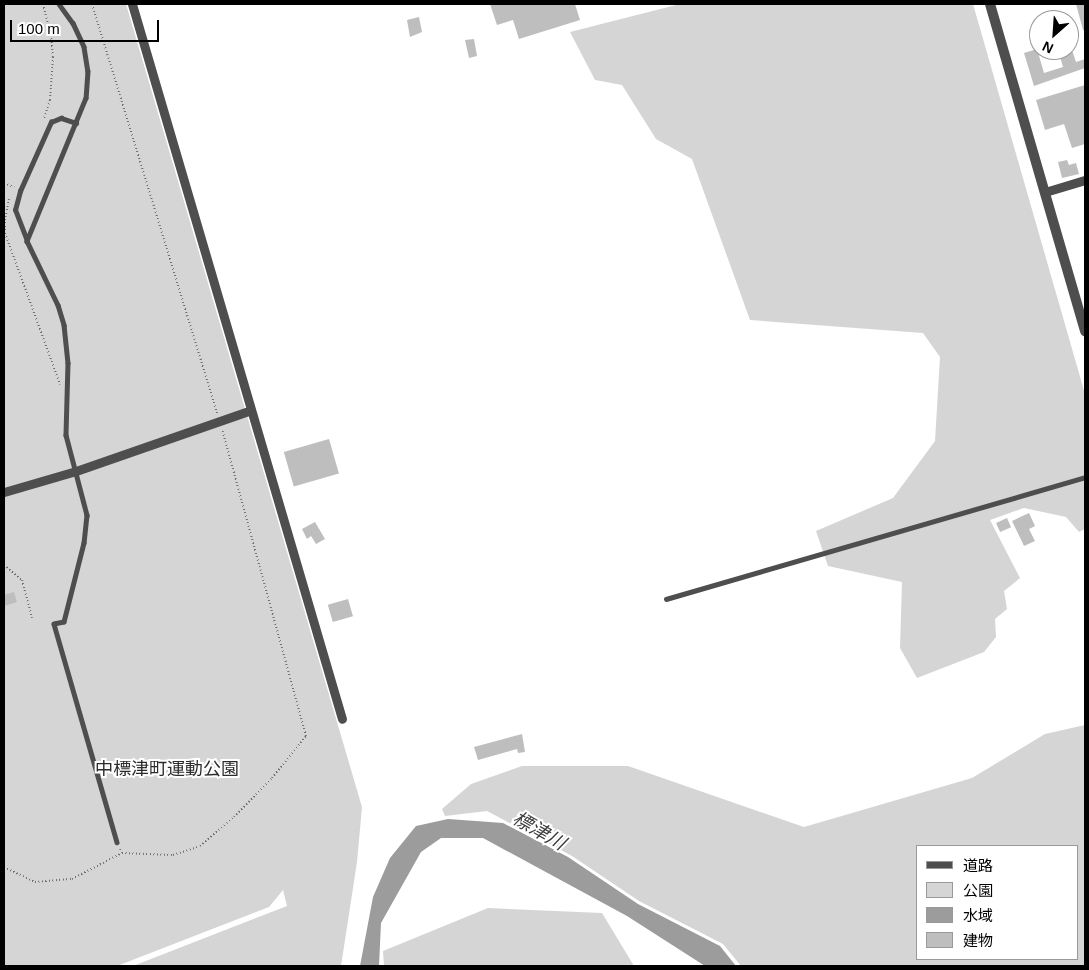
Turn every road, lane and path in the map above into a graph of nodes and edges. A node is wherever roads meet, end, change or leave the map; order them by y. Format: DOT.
graph roads {
  1 [pos="43,4"];
  2 [pos="59,4"];
  3 [pos="92,4"];
  4 [pos="132,4"];
  5 [pos="990,4"];
  6 [pos="76,123"];
  7 [pos="42,124"];
  8 [pos="1085,180"];
  9 [pos="4,183"];
  10 [pos="1045,192"];
  11 [pos="27,241"];
  12 [pos="1085,331"];
  13 [pos="61,392"];
  14 [pos="251,410"];
  15 [pos="220,421"];
  16 [pos="76,471"];
  17 [pos="1085,477"];
  18 [pos="4,492"];
  19 [pos="4,565"];
  20 [pos="666,599"];
  21 [pos="32,618"];
  22 [pos="342,719"];
  23 [pos="117,842"];
  24 [pos="122,853"];
  25 [pos="4,867"];
  1 -- 7 [label="path"];
  2 -- 6 [label="lane"];
  3 -- 15 [label="path"];
  4 -- 14 [label="street"];
  5 -- 10 [label="street"];
  6 -- 11 [label="lane"];
  6 -- 11 [label="lane"];
  8 -- 10 [label="street"];
  9 -- 13 [label="path"];
  10 -- 12 [label="street"];
  11 -- 16 [label="lane"];
  14 -- 15 [label="street"];
  14 -- 22 [label="street"];
  15 -- 16 [label="street"];
  15 -- 24 [label="path"];
  16 -- 18 [label="street"];
  16 -- 23 [label="lane"];
  17 -- 20 [label="lane"];
  19 -- 21 [label="path"];
  23 -- 24 [label="path"];
  24 -- 25 [label="path"];
}
